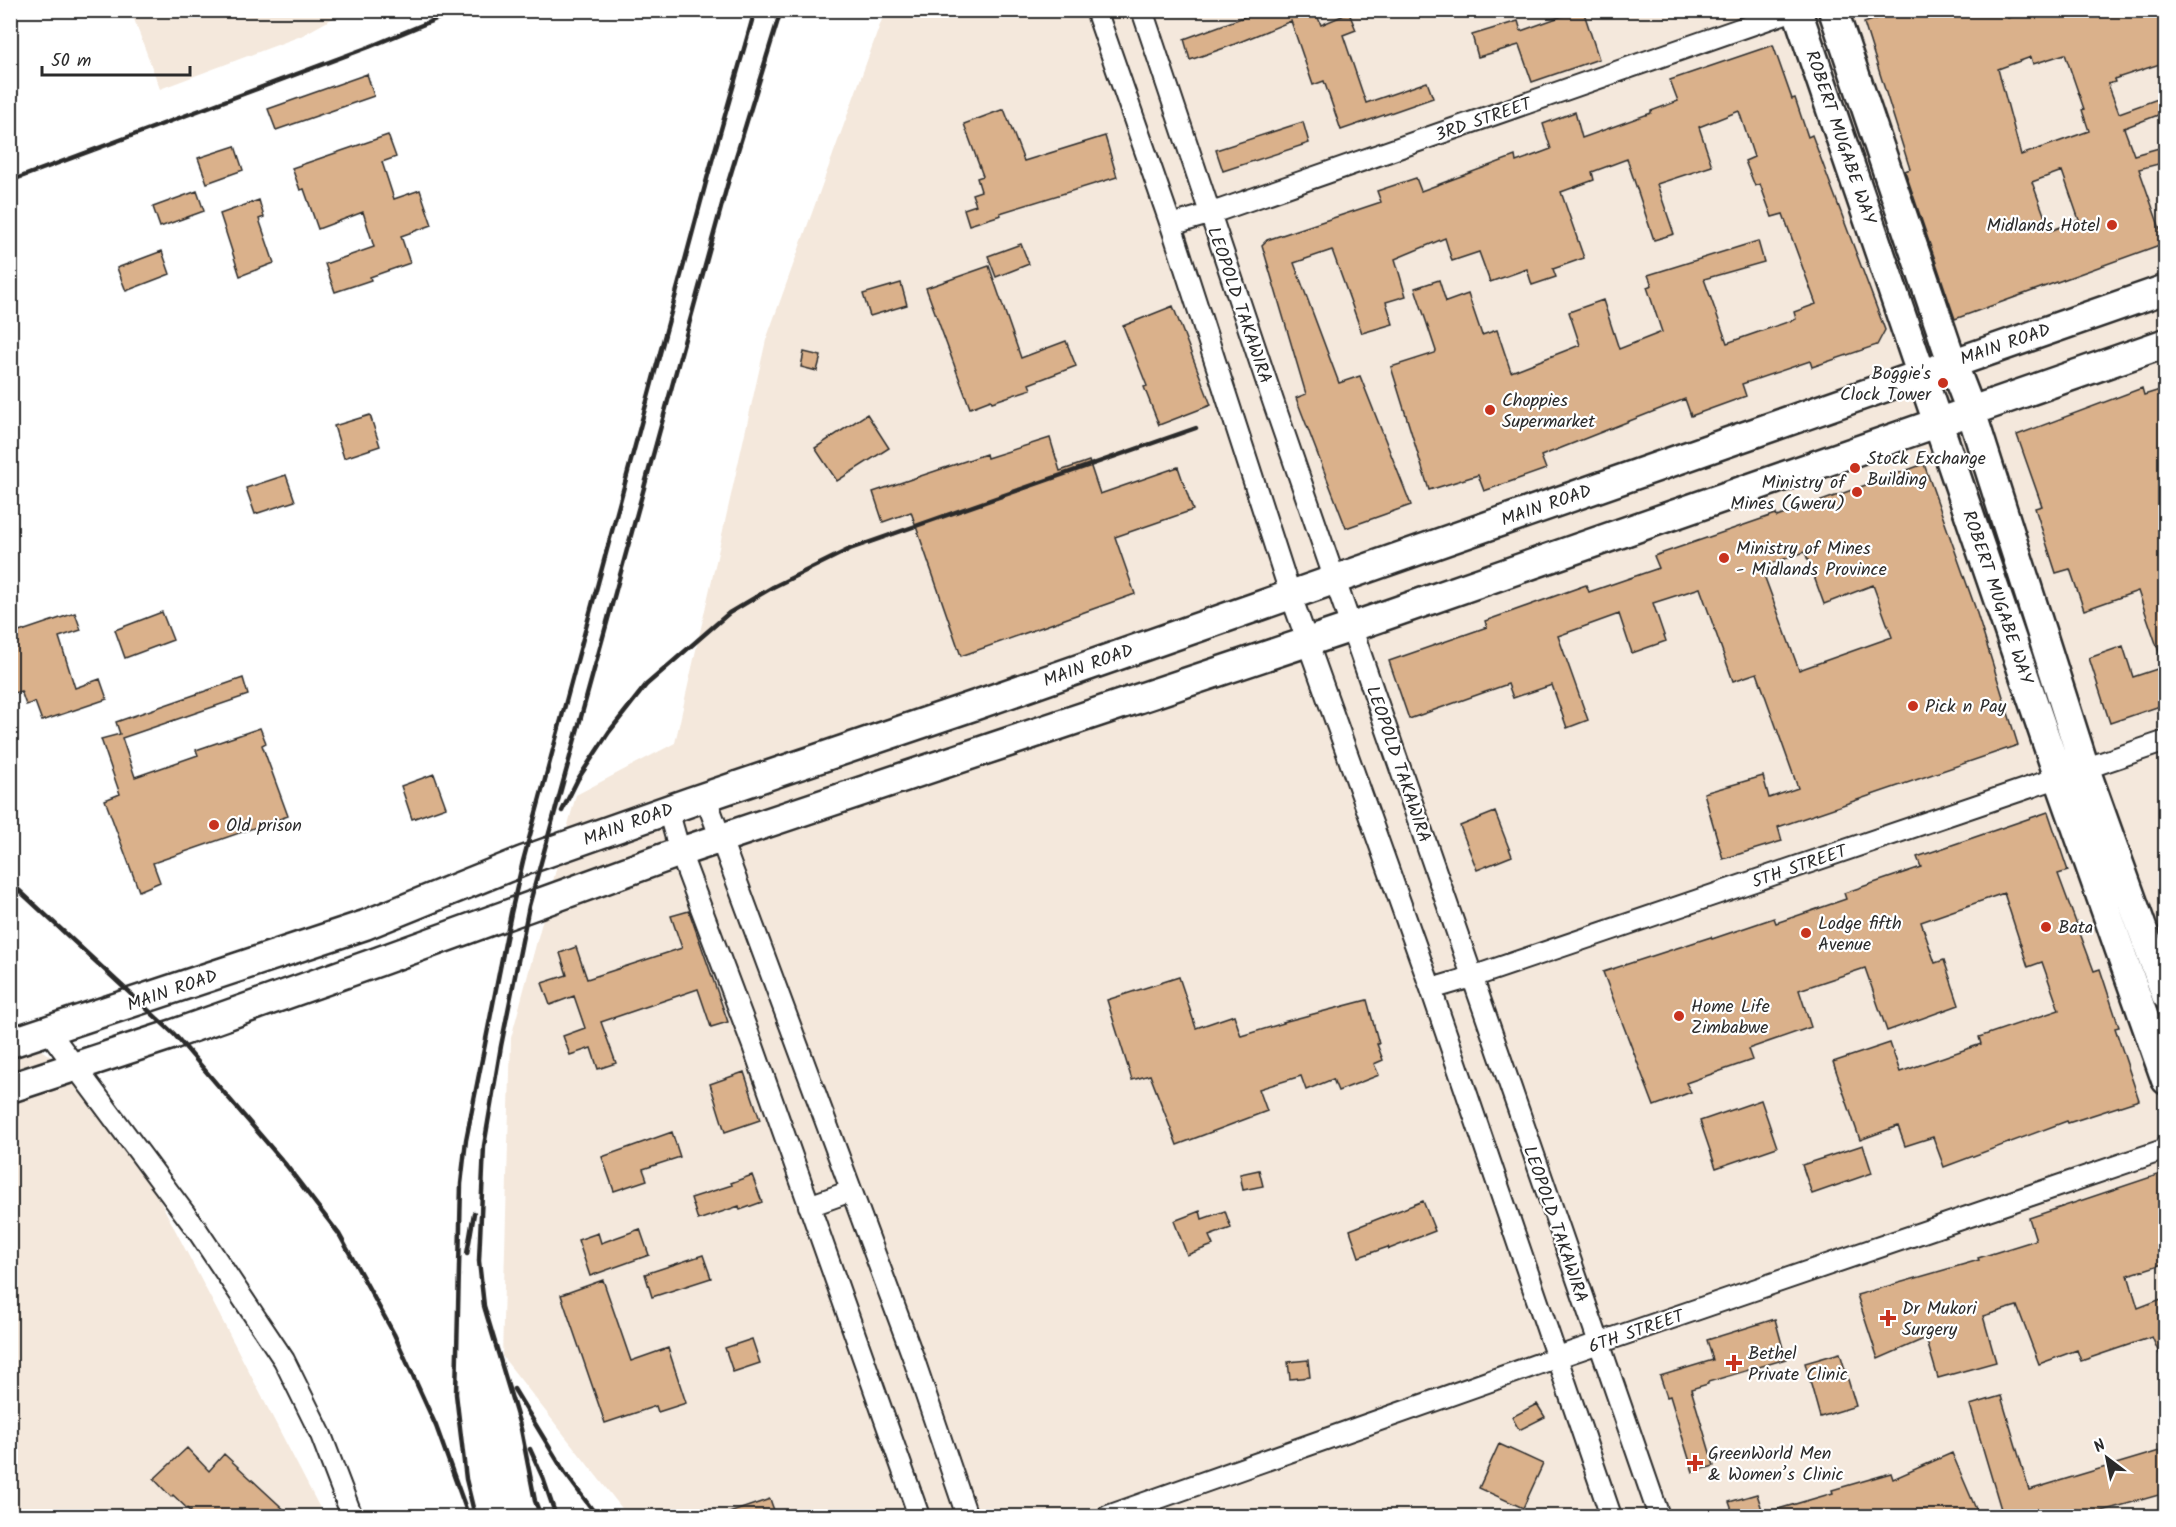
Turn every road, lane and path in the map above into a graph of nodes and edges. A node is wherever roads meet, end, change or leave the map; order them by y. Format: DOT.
graph roads {
  1 [pos="1096,10"];
  2 [pos="1142,10"];
  3 [pos="1796,10"];
  4 [pos="1833,10"];
  5 [pos="1209,214"];
  6 [pos="1171,225"];
  7 [pos="2166,289"];
  8 [pos="2166,343"];
  9 [pos="1952,362"];
  10 [pos="1922,373"];
  11 [pos="1971,411"];
  12 [pos="1938,422"];
  13 [pos="1335,579"];
  14 [pos="1290,593"];
  15 [pos="1352,627"];
  16 [pos="1308,641"];
  17 [pos="973,706"];
  18 [pos="2166,741"];
  19 [pos="984,749"];
  20 [pos="2072,773"];
  21 [pos="705,796"];
  22 [pos="668,810"];
  23 [pos="721,839"];
  24 [pos="680,852"];
  25 [pos="1472,977"];
  26 [pos="1431,989"];
  27 [pos="2166,995"];
  28 [pos="48,1030"];
  29 [pos="10,1043"];
  30 [pos="76,1066"];
  31 [pos="2166,1080"];
  32 [pos="10,1088"];
  33 [pos="2166,1149"];
  34 [pos="851,1191"];
  35 [pos="809,1206"];
  36 [pos="1598,1345"];
  37 [pos="1558,1357"];
  38 [pos="352,1516"];
  39 [pos="919,1516"];
  40 [pos="967,1516"];
  41 [pos="1108,1516"];
  42 [pos="1611,1516"];
  43 [pos="1659,1516"];
  1 -- 6 [label="street"];
  2 -- 5 [label="street, LEOPOLD TAKAWIRA"];
  3 -- 5 [label="street, 3RD STREET"];
  3 -- 10 [label="main road, ROBERT MUGABE WAY"];
  4 -- 9 [label="main road, ROBERT MUGABE WAY"];
  5 -- 6 [label="street, 3RD STREET"];
  5 -- 13 [label="street, LEOPOLD TAKAWIRA"];
  6 -- 14 [label="street"];
  7 -- 9 [label="main road, MAIN ROAD"];
  8 -- 11 [label="main road"];
  9 -- 10 [label="main road, MAIN ROAD"];
  9 -- 11 [label="main road, ROBERT MUGABE WAY"];
  10 -- 12 [label="main road, ROBERT MUGABE WAY"];
  10 -- 13 [label="main road, MAIN ROAD"];
  11 -- 12 [label="main road"];
  11 -- 20 [label="main road, ROBERT MUGABE WAY"];
  12 -- 15 [label="main road"];
  12 -- 20 [label="main road, ROBERT MUGABE WAY"];
  13 -- 14 [label="main road, MAIN ROAD"];
  13 -- 15 [label="street, LEOPOLD TAKAWIRA"];
  14 -- 16 [label="street"];
  14 -- 17 [label="main road, MAIN ROAD"];
  15 -- 16 [label="main road"];
  15 -- 25 [label="street, LEOPOLD TAKAWIRA"];
  16 -- 19 [label="main road"];
  16 -- 26 [label="street"];
  17 -- 19 [label="main road"];
  17 -- 21 [label="main road, MAIN ROAD"];
  18 -- 20 [label="street, 5TH STREET"];
  19 -- 23 [label="main road"];
  20 -- 25 [label="street, 5TH STREET"];
  20 -- 27 [label="main road, ROBERT MUGABE WAY"];
  20 -- 31 [label="main road, ROBERT MUGABE WAY"];
  21 -- 22 [label="main road, MAIN ROAD"];
  21 -- 23 [label="street"];
  22 -- 24 [label="street"];
  22 -- 28 [label="main road, MAIN ROAD"];
  23 -- 24 [label="main road"];
  23 -- 34 [label="street"];
  24 -- 30 [label="main road"];
  24 -- 35 [label="street"];
  25 -- 26 [label="street, 5TH STREET"];
  25 -- 36 [label="street, LEOPOLD TAKAWIRA"];
  26 -- 37 [label="street"];
  28 -- 29 [label="main road, MAIN ROAD"];
  28 -- 30 [label="street"];
  30 -- 32 [label="main road"];
  30 -- 38 [label="street"];
  33 -- 36 [label="street, 6TH STREET"];
  34 -- 35 [label="street"];
  34 -- 40 [label="street"];
  35 -- 39 [label="street"];
  36 -- 37 [label="street, 6TH STREET"];
  36 -- 43 [label="street, LEOPOLD TAKAWIRA"];
  37 -- 41 [label="street, 6TH STREET"];
  37 -- 42 [label="street"];
}
